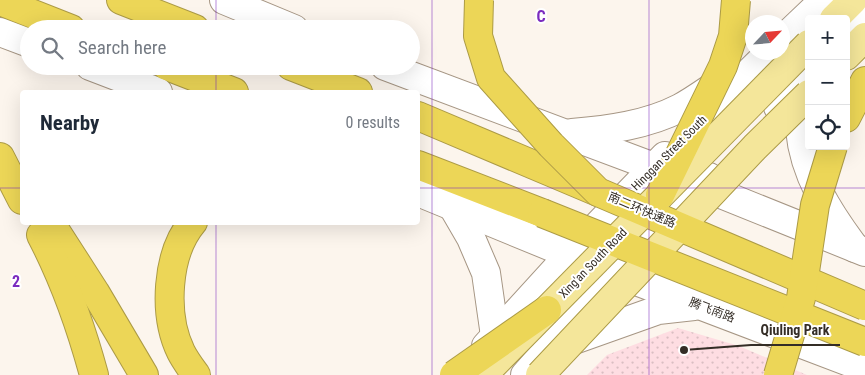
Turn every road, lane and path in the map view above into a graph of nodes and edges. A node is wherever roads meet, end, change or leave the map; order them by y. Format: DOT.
graph roads {
  1 [pos="121,0"];
  2 [pos="224,0"];
  3 [pos="479,0"];
  4 [pos="736,0"];
  5 [pos="824,0"];
  6 [pos="853,0"];
  7 [pos="0,1"];
  8 [pos="838,15"];
  9 [pos="48,20"];
  10 [pos="172,20"];
  11 [pos="272,20"];
  12 [pos="865,20"];
  13 [pos="0,32"];
  14 [pos="790,32"];
  15 [pos="850,35"];
  16 [pos="865,37"];
  17 [pos="20,40"];
  18 [pos="805,48"];
  19 [pos="850,52"];
  20 [pos="756,60"];
  21 [pos="761,60"];
  22 [pos="114,75"];
  23 [pos="190,75"];
  24 [pos="314,75"];
  25 [pos="409,75"];
  26 [pos="865,81"];
  27 [pos="805,86"];
  28 [pos="805,87"];
  29 [pos="153,90"];
  30 [pos="229,90"];
  31 [pos="353,90"];
  32 [pos="805,100"];
  33 [pos="850,110"];
  34 [pos="420,117"];
  35 [pos="564,134"];
  36 [pos="832,150"];
  37 [pos="0,152"];
  38 [pos="0,157"];
  39 [pos="420,166"];
  40 [pos="654,167"];
  41 [pos="20,178"];
  42 [pos="701,185"];
  43 [pos="598,192"];
  44 [pos="420,193"];
  45 [pos="660,195"];
  46 [pos="20,196"];
  47 [pos="453,207"];
  48 [pos="36,225"];
  49 [pos="52,225"];
  50 [pos="190,225"];
  51 [pos="860,250"];
  52 [pos="570,254"];
  53 [pos="615,273"];
  54 [pos="699,305"];
  55 [pos="865,306"];
  56 [pos="547,310"];
  57 [pos="495,336"];
  58 [pos="865,342"];
  59 [pos="548,349"];
  60 [pos="865,368"];
  61 [pos="94,375"];
  62 [pos="144,375"];
  63 [pos="196,375"];
  64 [pos="454,375"];
  65 [pos="459,375"];
  66 [pos="483,375"];
  67 [pos="524,375"];
  68 [pos="540,375"];
  69 [pos="778,375"];
  1 -- 10 [label="highway"];
  2 -- 11 [label="main road"];
  3 -- 43 [label="highway, bridge"];
  4 -- 45 [label="highway, bridge"];
  5 -- 14 [label="main road"];
  6 -- 8 [label="main road"];
  7 -- 9 [label="highway"];
  12 -- 15 [label="main road"];
  13 -- 17 [label="main road"];
  16 -- 19 [label="main road"];
  18 -- 45 [label="main road, Xing'an South Road, bridge"];
  20 -- 35 [label="main road"];
  21 -- 40 [label="main road, Hinggan Street South"];
  22 -- 29 [label="main road"];
  23 -- 30 [label="highway"];
  24 -- 31 [label="highway"];
  25 -- 35 [label="main road"];
  26 -- 33 [label="highway"];
  27 -- 42 [label="main road"];
  28 -- 68 [label="main road, bridge"];
  32 -- 51 [label="main road"];
  34 -- 43 [label="highway, 南二环快速路"];
  35 -- 40 [label="main road"];
  36 -- 69 [label="highway, bridge"];
  37 -- 41 [label="highway"];
  38 -- 46 [label="highway"];
  39 -- 58 [label="highway, bridge"];
  40 -- 42 [label="main road"];
  40 -- 52 [label="main road, Hinggan Street South"];
  42 -- 51 [label="main road"];
  42 -- 53 [label="main road"];
  43 -- 55 [label="highway, 南二环快速路, bridge"];
  44 -- 47 [label="main road, 腾飞南路"];
  45 -- 56 [label="main road, Xing'an South Road, bridge"];
  47 -- 52 [label="main road, 腾飞南路"];
  47 -- 57 [label="main road"];
  48 -- 61 [label="highway"];
  49 -- 62 [label="highway"];
  50 -- 63 [label="highway"];
  52 -- 53 [label="main road, 腾飞南路"];
  52 -- 57 [label="main road, Hinggan Street South"];
  53 -- 54 [label="main road, 腾飞南路"];
  53 -- 59 [label="main road"];
  54 -- 59 [label="main road"];
  54 -- 60 [label="main road, 腾飞南路"];
  56 -- 64 [label="highway, bridge"];
  56 -- 66 [label="main road, Xing'an South Road, bridge"];
  57 -- 65 [label="main road, Hinggan Street South"];
  59 -- 67 [label="main road"];
}
